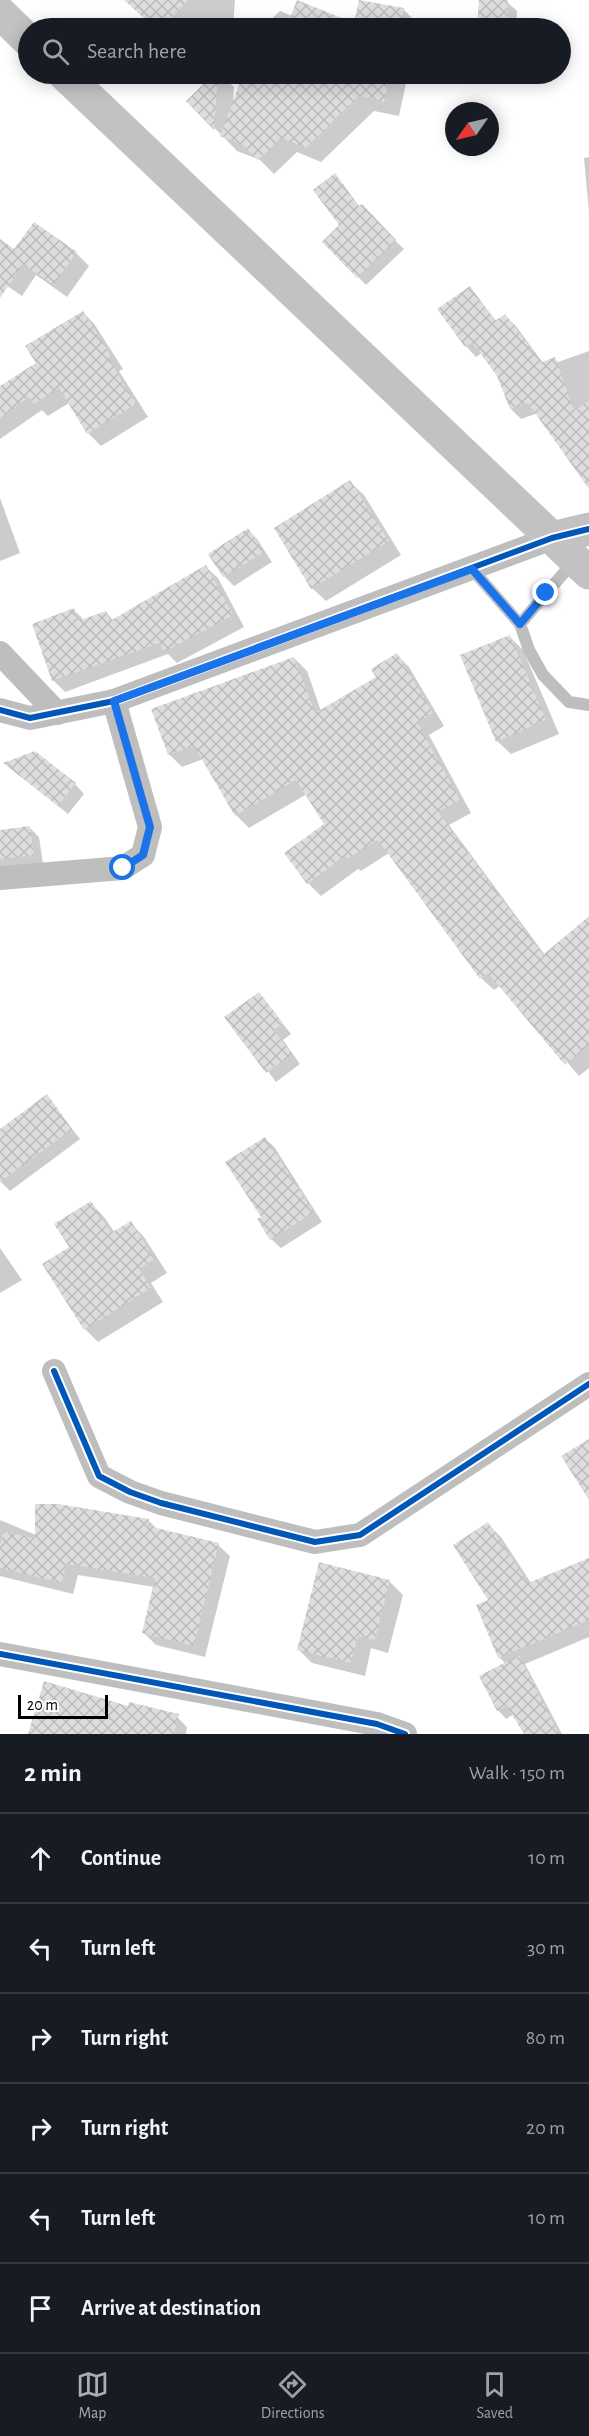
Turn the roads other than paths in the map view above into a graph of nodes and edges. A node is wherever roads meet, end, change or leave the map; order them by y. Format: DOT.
graph roads {
  1 [pos="0,13"];
  2 [pos="18,30"];
  3 [pos="75,84"];
  4 [pos="589,529"];
  5 [pos="572,557"];
  6 [pos="472,569"];
  7 [pos="520,624"];
  8 [pos="0,653"];
  9 [pos="114,701"];
  10 [pos="589,705"];
  11 [pos="0,710"];
  12 [pos="57,712"];
  13 [pos="0,878"];
  14 [pos="54,1371"];
  15 [pos="589,1384"];
  16 [pos="0,1654"];
  17 [pos="405,1734"];
  1 -- 2 [label="main road"];
  3 -- 5 [label="main road"];
  4 -- 5 [label="main road"];
  5 -- 6 [label="street"];
  5 -- 7 [label="lane"];
  6 -- 7 [label="lane"];
  6 -- 9 [label="street"];
  7 -- 10 [label="lane"];
  8 -- 12 [label="street"];
  9 -- 12 [label="street"];
  9 -- 13 [label="street"];
  11 -- 12 [label="street"];
  14 -- 15 [label="street"];
  16 -- 17 [label="street"];
}
